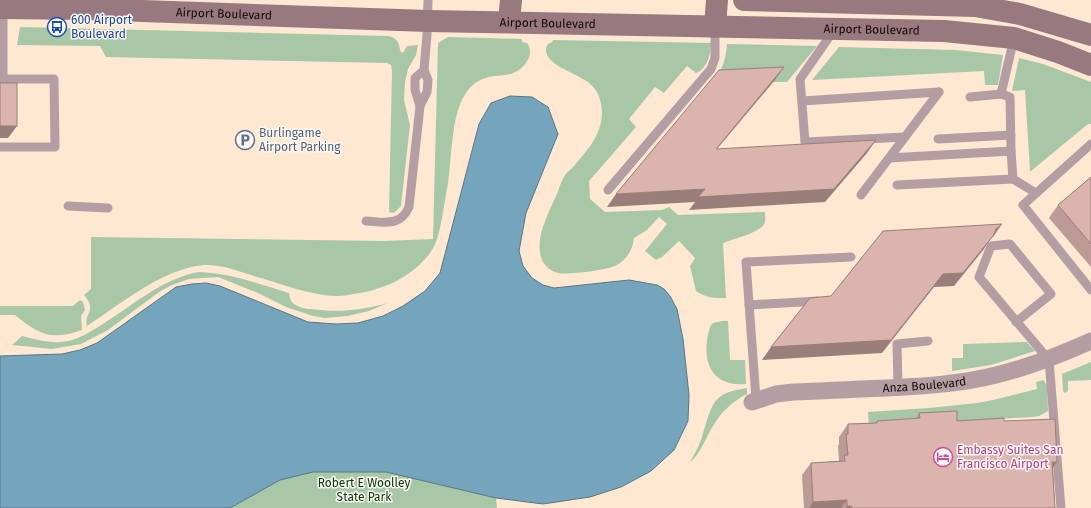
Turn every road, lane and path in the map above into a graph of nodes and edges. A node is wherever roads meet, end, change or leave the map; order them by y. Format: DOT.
graph roads {
  1 [pos="511,0"];
  2 [pos="717,0"];
  3 [pos="744,0"];
  4 [pos="85,4"];
  5 [pos="1,6"];
  6 [pos="167,6"];
  7 [pos="280,8"];
  8 [pos="428,10"];
  9 [pos="1020,14"];
  10 [pos="509,22"];
  11 [pos="715,27"];
  12 [pos="835,29"];
  13 [pos="1091,35"];
  14 [pos="1014,38"];
  15 [pos="1091,65"];
  16 [pos="2,79"];
  17 [pos="1001,94"];
  18 [pos="970,97"];
  19 [pos="802,101"];
  20 [pos="1011,135"];
  21 [pos="905,137"];
  22 [pos="938,139"];
  23 [pos="1091,144"];
  24 [pos="0,147"];
  25 [pos="1011,151"];
  26 [pos="889,158"];
  27 [pos="1013,179"];
  28 [pos="897,185"];
  29 [pos="608,190"];
  30 [pos="1036,193"];
  31 [pos="861,195"];
  32 [pos="68,206"];
  33 [pos="108,208"];
  34 [pos="366,221"];
  35 [pos="851,256"];
  36 [pos="1091,290"];
  37 [pos="821,301"];
  38 [pos="749,305"];
  39 [pos="1016,322"];
  40 [pos="928,341"];
  41 [pos="1091,341"];
  42 [pos="1049,360"];
  43 [pos="898,387"];
  44 [pos="754,400"];
  45 [pos="1061,508"];
  1 -- 10 [label="main road"];
  2 -- 11 [label="main road"];
  3 -- 9 [label="main road"];
  4 -- 5 [label="main road, Airport Boulevard"];
  4 -- 6 [label="main road, Airport Boulevard"];
  5 -- 16 [label="lane"];
  6 -- 7 [label="main road, Airport Boulevard"];
  7 -- 8 [label="main road, Airport Boulevard"];
  8 -- 10 [label="main road, Airport Boulevard"];
  8 -- 34 [label="lane"];
  9 -- 13 [label="main road"];
  9 -- 14 [label="main road"];
  10 -- 11 [label="main road, Airport Boulevard"];
  11 -- 12 [label="main road, Airport Boulevard"];
  11 -- 29 [label="lane"];
  12 -- 14 [label="main road, Airport Boulevard"];
  12 -- 19 [label="lane"];
  14 -- 15 [label="main road, Airport Boulevard"];
  14 -- 17 [label="lane"];
  16 -- 24 [label="lane"];
  17 -- 18 [label="lane"];
  17 -- 20 [label="lane"];
  19 -- 21 [label="lane"];
  19 -- 21 [label="lane"];
  20 -- 22 [label="lane"];
  20 -- 25 [label="lane"];
  21 -- 26 [label="lane"];
  23 -- 30 [label="lane"];
  25 -- 26 [label="lane"];
  25 -- 27 [label="lane"];
  26 -- 31 [label="lane"];
  27 -- 28 [label="lane"];
  27 -- 30 [label="lane"];
  30 -- 36 [label="lane"];
  32 -- 33 [label="lane"];
  35 -- 38 [label="lane"];
  37 -- 38 [label="lane"];
  38 -- 44 [label="lane"];
  39 -- 39 [label="lane"];
  39 -- 42 [label="lane"];
  40 -- 43 [label="lane"];
  41 -- 42 [label="street, Anza Boulevard"];
  42 -- 43 [label="street, Anza Boulevard"];
  42 -- 45 [label="lane"];
  43 -- 44 [label="street, Anza Boulevard"];
}
